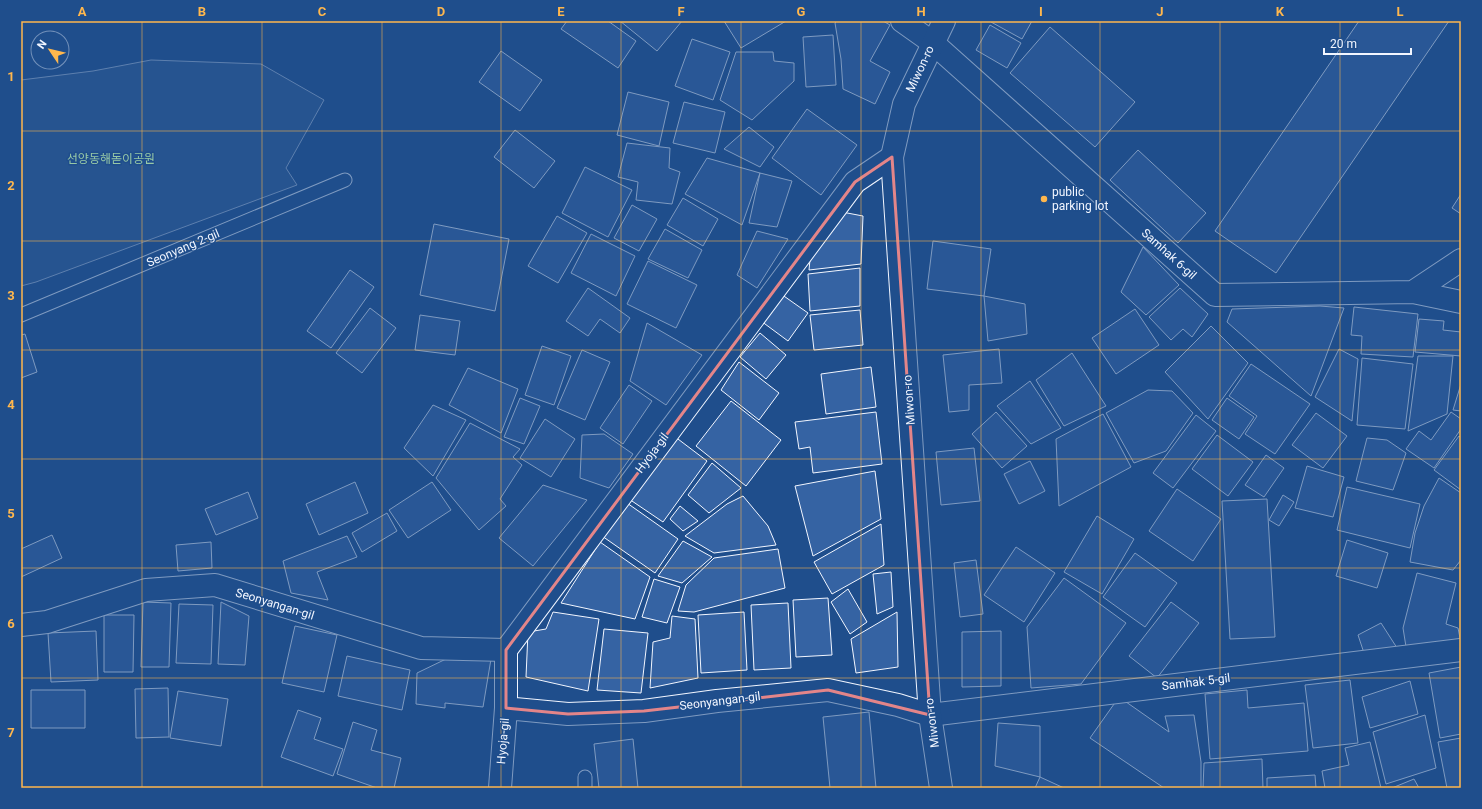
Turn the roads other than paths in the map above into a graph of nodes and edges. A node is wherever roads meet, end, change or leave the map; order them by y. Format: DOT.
graph roads {
  1 [pos="902,21"];
  2 [pos="944,21"];
  3 [pos="932,43"];
  4 [pos="892,157"];
  5 [pos="345,180"];
  6 [pos="1461,260"];
  7 [pos="1413,292"];
  8 [pos="1461,302"];
  9 [pos="21,315"];
  10 [pos="21,625"];
  11 [pos="506,650"];
  12 [pos="1461,650"];
  13 [pos="506,708"];
  14 [pos="930,715"];
  15 [pos="500,788"];
  16 [pos="941,788"];
  1 -- 3 [label="street, Samhak 6-gil"];
  2 -- 3 [label="street, Miwon-ro"];
  3 -- 4 [label="street, Miwon-ro"];
  3 -- 7 [label="street, Samhak 6-gil"];
  4 -- 11 [label="street, Hyoja-gil"];
  4 -- 14 [label="street, Miwon-ro"];
  5 -- 9 [label="lane, Seonyang 2-gil"];
  6 -- 7 [label="street"];
  7 -- 8 [label="street, Samhak 6-gil"];
  10 -- 11 [label="street, Seonyangan-gil"];
  11 -- 13 [label="street, Hyoja-gil"];
  12 -- 14 [label="street, Samhak 5-gil"];
  13 -- 14 [label="street, Seonyangan-gil"];
  13 -- 15 [label="street, Hyoja-gil"];
  14 -- 16 [label="street, Miwon-ro"];
}
